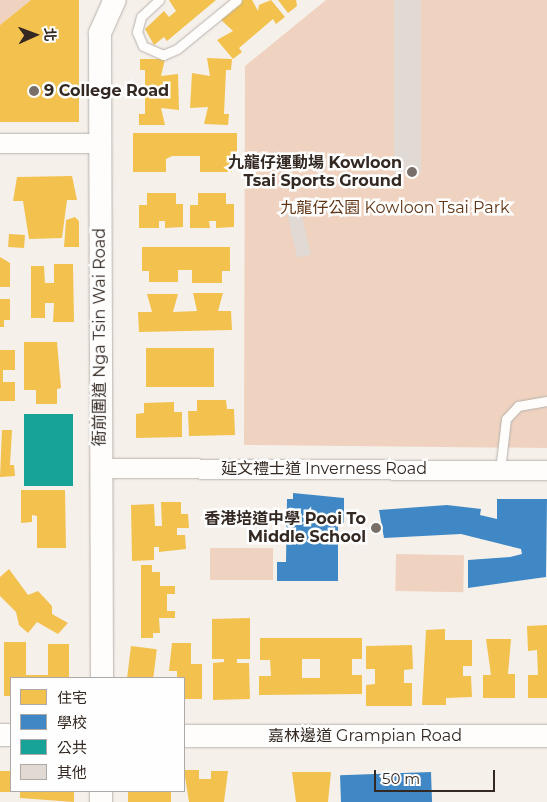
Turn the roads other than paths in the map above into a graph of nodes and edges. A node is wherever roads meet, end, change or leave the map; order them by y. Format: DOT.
graph roads {
  1 [pos="115,0"];
  2 [pos="159,0"];
  3 [pos="237,0"];
  4 [pos="0,143"];
  5 [pos="99,143"];
  6 [pos="547,401"];
  7 [pos="101,468"];
  8 [pos="500,470"];
  9 [pos="547,470"];
  10 [pos="102,677"];
  11 [pos="185,736"];
  12 [pos="547,736"];
  1 -- 5 [label="street, 衙前圍道 Nga Tsin Wai Road"];
  2 -- 3 [label="lane"];
  4 -- 5 [label="street"];
  5 -- 7 [label="street, 衙前圍道 Nga Tsin Wai Road"];
  6 -- 8 [label="lane"];
  7 -- 8 [label="street, 延文禮士道 Inverness Road"];
  7 -- 10 [label="street, 衙前圍道 Nga Tsin Wai Road"];
  8 -- 9 [label="street, 延文禮士道 Inverness Road"];
  11 -- 12 [label="street, 嘉林邊道 Grampian Road"];
}
